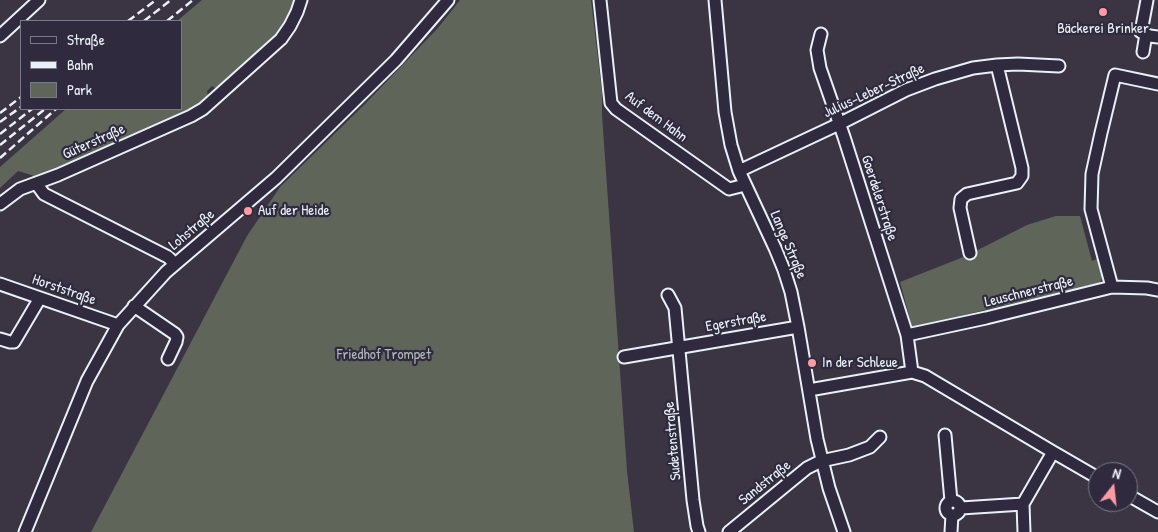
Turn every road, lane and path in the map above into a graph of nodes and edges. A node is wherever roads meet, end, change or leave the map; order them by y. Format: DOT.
graph roads {
  1 [pos="38,0"];
  2 [pos="301,0"];
  3 [pos="448,0"];
  4 [pos="600,0"];
  5 [pos="715,0"];
  6 [pos="1147,0"];
  7 [pos="821,34"];
  8 [pos="1146,34"];
  9 [pos="0,36"];
  10 [pos="1158,37"];
  11 [pos="1143,52"];
  12 [pos="997,65"];
  13 [pos="1059,66"];
  14 [pos="1158,84"];
  15 [pos="839,124"];
  16 [pos="738,171"];
  17 [pos="36,183"];
  18 [pos="745,185"];
  19 [pos="0,204"];
  20 [pos="970,253"];
  21 [pos="175,264"];
  22 [pos="0,284"];
  23 [pos="1112,287"];
  24 [pos="1158,290"];
  25 [pos="668,295"];
  26 [pos="40,298"];
  27 [pos="134,306"];
  28 [pos="118,325"];
  29 [pos="798,326"];
  30 [pos="907,335"];
  31 [pos="0,339"];
  32 [pos="680,348"];
  33 [pos="624,357"];
  34 [pos="168,359"];
  35 [pos="912,372"];
  36 [pos="809,390"];
  37 [pos="945,435"];
  38 [pos="880,437"];
  39 [pos="1052,452"];
  40 [pos="822,461"];
  41 [pos="1088,472"];
  42 [pos="1138,501"];
  43 [pos="1023,504"];
  44 [pos="955,508"];
  45 [pos="1158,512"];
  46 [pos="25,532"];
  47 [pos="699,532"];
  48 [pos="729,532"];
  49 [pos="844,532"];
  50 [pos="951,532"];
  51 [pos="1024,532"];
  1 -- 9 [label="street"];
  2 -- 17 [label="street, Güterstraße"];
  3 -- 21 [label="street, Lohstraße"];
  4 -- 18 [label="street, Auf dem Hahn"];
  5 -- 16 [label="street, Lange Straße"];
  6 -- 8 [label="street"];
  7 -- 15 [label="street, Goerdelerstraße"];
  8 -- 10 [label="street"];
  8 -- 11 [label="street"];
  12 -- 13 [label="street, Julius-Leber-Straße"];
  12 -- 15 [label="street, Julius-Leber-Straße"];
  12 -- 20 [label="street"];
  14 -- 23 [label="street"];
  15 -- 16 [label="street, Julius-Leber-Straße"];
  15 -- 30 [label="street, Goerdelerstraße"];
  16 -- 18 [label="street, Lange Straße"];
  17 -- 19 [label="street, Güterstraße"];
  17 -- 21 [label="street"];
  18 -- 29 [label="street, Lange Straße"];
  21 -- 27 [label="street, Lohstraße"];
  22 -- 26 [label="street, Horststraße"];
  23 -- 24 [label="street, Leuschnerstraße"];
  23 -- 30 [label="street, Leuschnerstraße"];
  25 -- 32 [label="street"];
  26 -- 28 [label="street, Horststraße"];
  26 -- 31 [label="street"];
  27 -- 28 [label="street, Lohstraße"];
  27 -- 34 [label="street"];
  28 -- 46 [label="street, Lohstraße"];
  29 -- 32 [label="street, Egerstraße"];
  29 -- 36 [label="street, Lange Straße"];
  30 -- 35 [label="street, Goerdelerstraße"];
  32 -- 33 [label="street, Egerstraße"];
  32 -- 47 [label="street, Sudetenstraße"];
  35 -- 36 [label="street"];
  35 -- 39 [label="street"];
  36 -- 40 [label="street, Lange Straße"];
  37 -- 44 [label="street"];
  38 -- 40 [label="street, Sandstraße"];
  39 -- 41 [label="street"];
  39 -- 43 [label="street"];
  40 -- 48 [label="street, Sandstraße"];
  40 -- 49 [label="street, Lange Straße"];
  42 -- 45 [label="street"];
  43 -- 44 [label="street"];
  43 -- 51 [label="street"];
  44 -- 50 [label="street"];
}
